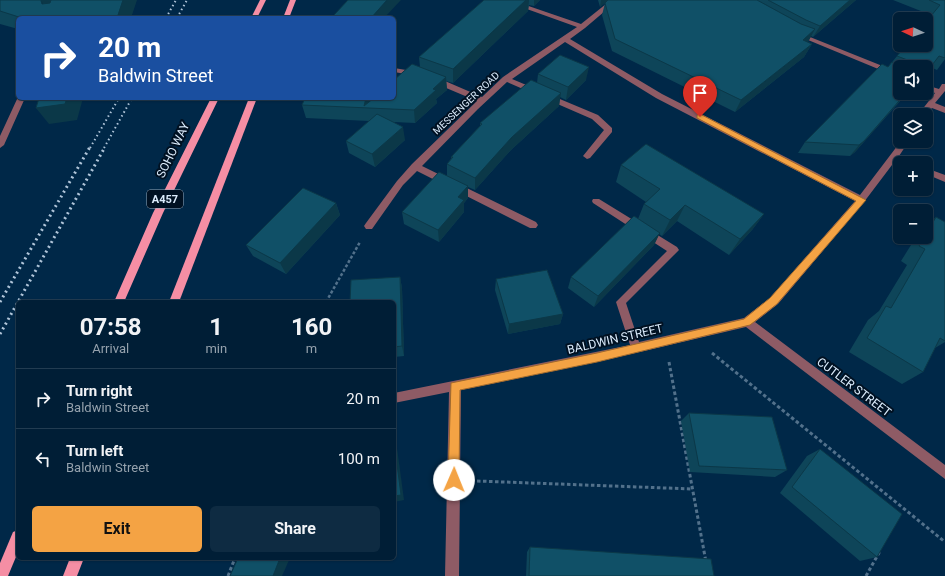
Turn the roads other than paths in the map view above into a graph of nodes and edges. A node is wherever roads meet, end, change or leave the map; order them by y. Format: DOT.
graph roads {
  1 [pos="263,0"];
  2 [pos="293,0"];
  3 [pos="505,0"];
  4 [pos="615,0"];
  5 [pos="255,16"];
  6 [pos="287,16"];
  7 [pos="583,27"];
  8 [pos="791,30"];
  9 [pos="566,40"];
  10 [pos="396,70"];
  11 [pos="893,73"];
  12 [pos="506,79"];
  13 [pos="945,86"];
  14 [pos="933,90"];
  15 [pos="939,92"];
  16 [pos="20,100"];
  17 [pos="214,100"];
  18 [pos="252,100"];
  19 [pos="483,100"];
  20 [pos="929,106"];
  21 [pos="945,110"];
  22 [pos="0,145"];
  23 [pos="587,156"];
  24 [pos="893,158"];
  25 [pos="415,166"];
  26 [pos="933,174"];
  27 [pos="945,180"];
  28 [pos="862,200"];
  29 [pos="596,201"];
  30 [pos="534,225"];
  31 [pos="369,226"];
  32 [pos="120,300"];
  33 [pos="175,300"];
  34 [pos="747,322"];
  35 [pos="636,348"];
  36 [pos="455,386"];
  37 [pos="396,398"];
  38 [pos="945,473"];
  39 [pos="16,542"];
  40 [pos="76,560"];
  41 [pos="1,576"];
  42 [pos="70,576"];
  43 [pos="452,576"];
  1 -- 5 [label="main road"];
  2 -- 6 [label="main road"];
  3 -- 7 [label="street"];
  4 -- 7 [label="street, MESSENGER ROAD"];
  7 -- 9 [label="street, MESSENGER ROAD"];
  8 -- 11 [label="street"];
  9 -- 12 [label="street, MESSENGER ROAD"];
  9 -- 28 [label="street"];
  10 -- 19 [label="street"];
  12 -- 19 [label="street, MESSENGER ROAD"];
  12 -- 23 [label="street"];
  13 -- 15 [label="street"];
  14 -- 15 [label="street"];
  15 -- 20 [label="street"];
  16 -- 22 [label="street"];
  17 -- 32 [label="main road, SOHO WAY / A457"];
  18 -- 33 [label="main road"];
  19 -- 25 [label="street, MESSENGER ROAD"];
  20 -- 21 [label="street"];
  24 -- 28 [label="street, BALDWIN STREET"];
  25 -- 30 [label="street"];
  25 -- 31 [label="street, MESSENGER ROAD"];
  26 -- 27 [label="street"];
  28 -- 34 [label="street, BALDWIN STREET"];
  29 -- 35 [label="street"];
  34 -- 35 [label="street, BALDWIN STREET"];
  34 -- 38 [label="street, CUTLER STREET"];
  35 -- 36 [label="street, BALDWIN STREET"];
  36 -- 37 [label="street, BALDWIN STREET"];
  36 -- 43 [label="street"];
  39 -- 41 [label="main road"];
  40 -- 42 [label="main road"];
}
